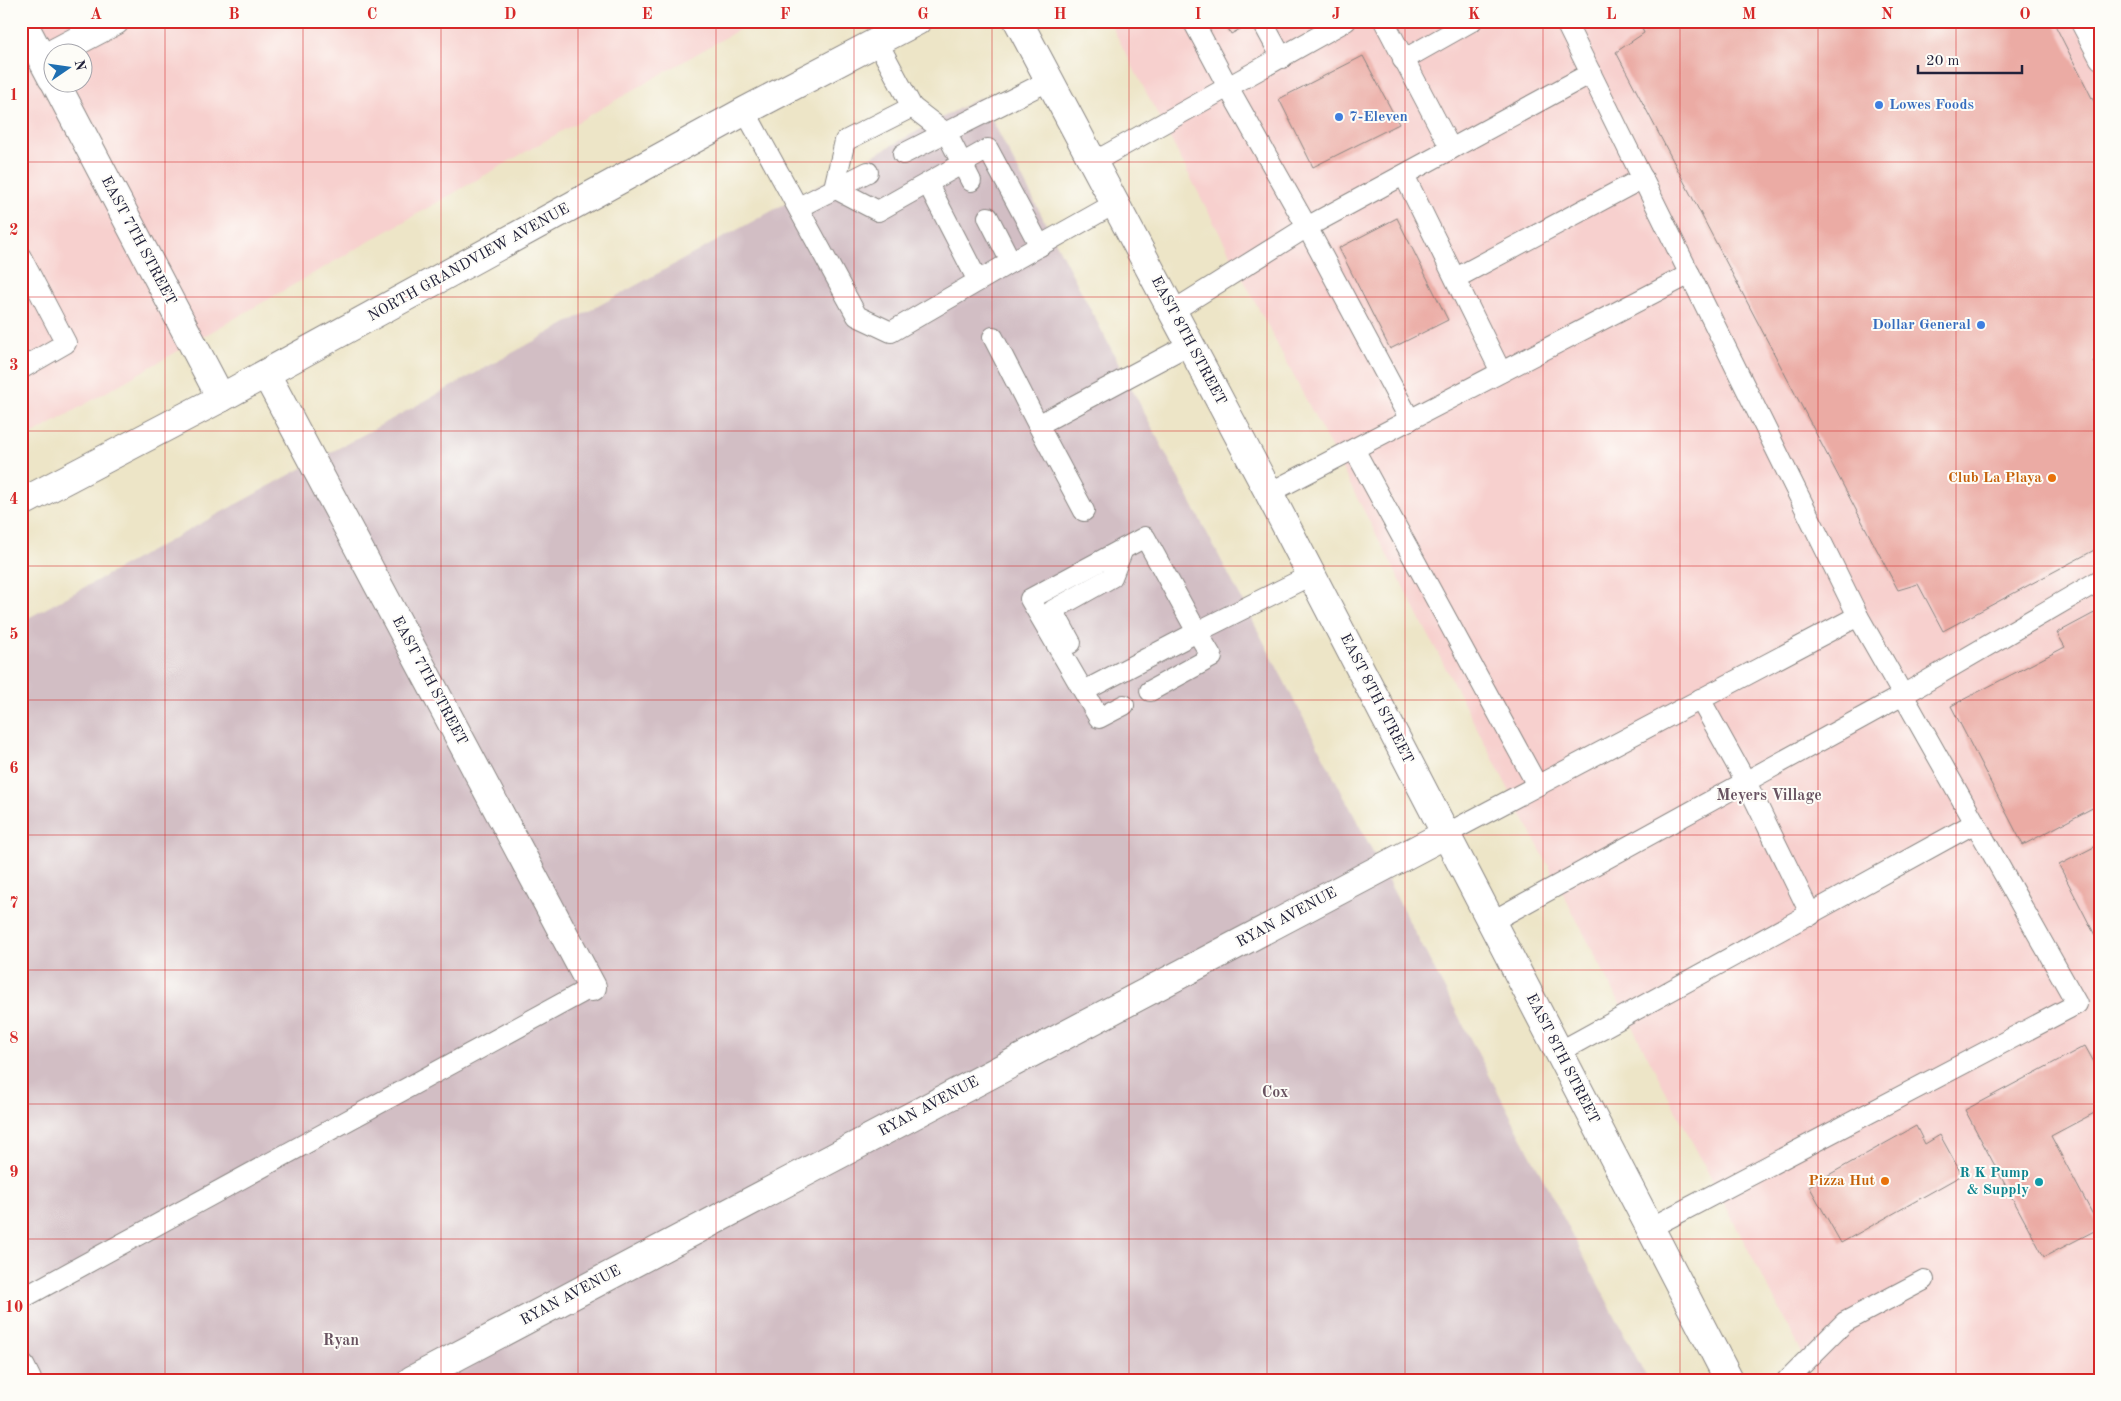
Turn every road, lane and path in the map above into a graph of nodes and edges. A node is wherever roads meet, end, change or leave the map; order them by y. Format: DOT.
graph roads {
  1 [pos="22,21"];
  2 [pos="115,21"];
  3 [pos="917,21"];
  4 [pos="1018,21"];
  5 [pos="1193,21"];
  6 [pos="1262,21"];
  7 [pos="1346,21"];
  8 [pos="1384,21"];
  9 [pos="1472,21"];
  10 [pos="1565,21"];
  11 [pos="2080,21"];
  12 [pos="1314,29"];
  13 [pos="85,42"];
  14 [pos="878,43"];
  15 [pos="42,50"];
  16 [pos="1282,58"];
  17 [pos="2100,59"];
  18 [pos="1403,60"];
  19 [pos="1591,73"];
  20 [pos="1050,80"];
  21 [pos="1228,87"];
  22 [pos="66,92"];
  23 [pos="912,107"];
  24 [pos="745,111"];
  25 [pos="947,134"];
  26 [pos="1451,149"];
  27 [pos="903,154"];
  28 [pos="1092,163"];
  29 [pos="868,172"];
  30 [pos="967,173"];
  31 [pos="1404,175"];
  32 [pos="1643,178"];
  33 [pos="928,184"];
  34 [pos="834,188"];
  35 [pos="1114,204"];
  36 [pos="799,207"];
  37 [pos="988,217"];
  38 [pos="1307,226"];
  39 [pos="1040,246"];
  40 [pos="21,257"];
  41 [pos="1011,262"];
  42 [pos="1690,274"];
  43 [pos="1456,278"];
  44 [pos="978,281"];
  45 [pos="1173,311"];
  46 [pos="992,338"];
  47 [pos="1190,344"];
  48 [pos="21,369"];
  49 [pos="1501,372"];
  50 [pos="266,374"];
  51 [pos="221,398"];
  52 [pos="1410,420"];
  53 [pos="1038,425"];
  54 [pos="1354,449"];
  55 [pos="1269,493"];
  56 [pos="21,503"];
  57 [pos="1084,511"];
  58 [pos="1311,575"];
  59 [pos="2100,580"];
  60 [pos="1858,616"];
  61 [pos="1197,632"];
  62 [pos="1080,685"];
  63 [pos="1150,691"];
  64 [pos="1902,695"];
  65 [pos="1700,699"];
  66 [pos="1124,705"];
  67 [pos="1746,782"];
  68 [pos="1537,785"];
  69 [pos="1975,823"];
  70 [pos="1446,834"];
  71 [pos="1811,915"];
  72 [pos="1491,922"];
  73 [pos="592,987"];
  74 [pos="1559,1052"];
  75 [pos="1650,1228"];
  76 [pos="1924,1280"];
  77 [pos="21,1299"];
  78 [pos="21,1368"];
  79 [pos="27,1380"];
  80 [pos="412,1380"];
  81 [pos="1729,1380"];
  82 [pos="1787,1380"];
  1 -- 15 [label="main road, EAST 7TH STREET"];
  2 -- 13 [label="main road"];
  3 -- 14 [label="main road, NORTH GRANDVIEW AVENUE"];
  4 -- 20 [label="main road, EAST 8TH STREET"];
  5 -- 21 [label="lane"];
  6 -- 16 [label="lane"];
  7 -- 12 [label="lane"];
  8 -- 18 [label="lane"];
  9 -- 18 [label="lane"];
  10 -- 19 [label="lane"];
  11 -- 17 [label="lane"];
  12 -- 16 [label="lane"];
  14 -- 23 [label="lane"];
  14 -- 24 [label="main road, NORTH GRANDVIEW AVENUE"];
  16 -- 21 [label="lane"];
  18 -- 26 [label="lane"];
  19 -- 26 [label="lane"];
  19 -- 32 [label="lane"];
  20 -- 25 [label="lane"];
  20 -- 28 [label="main road, EAST 8TH STREET"];
  21 -- 28 [label="lane"];
  21 -- 38 [label="lane"];
  22 -- 51 [label="main road, EAST 7TH STREET"];
  23 -- 25 [label="lane"];
  23 -- 34 [label="lane"];
  24 -- 36 [label="lane"];
  24 -- 50 [label="main road, NORTH GRANDVIEW AVENUE"];
  25 -- 27 [label="lane"];
  25 -- 30 [label="lane"];
  26 -- 31 [label="lane"];
  28 -- 35 [label="main road, EAST 8TH STREET"];
  29 -- 34 [label="lane"];
  30 -- 33 [label="lane"];
  30 -- 39 [label="lane"];
  31 -- 38 [label="lane"];
  31 -- 43 [label="lane"];
  32 -- 42 [label="lane"];
  32 -- 43 [label="lane"];
  33 -- 34 [label="lane"];
  33 -- 44 [label="lane"];
  34 -- 36 [label="lane"];
  35 -- 39 [label="lane"];
  35 -- 45 [label="main road, EAST 8TH STREET"];
  36 -- 44 [label="lane"];
  37 -- 41 [label="lane"];
  38 -- 45 [label="lane"];
  38 -- 52 [label="lane"];
  39 -- 41 [label="lane"];
  40 -- 48 [label="lane"];
  41 -- 44 [label="lane"];
  42 -- 49 [label="lane"];
  42 -- 60 [label="lane"];
  43 -- 49 [label="lane"];
  45 -- 47 [label="main road, EAST 8TH STREET"];
  46 -- 53 [label="lane"];
  47 -- 53 [label="lane"];
  47 -- 55 [label="main road, EAST 8TH STREET"];
  49 -- 52 [label="lane"];
  50 -- 51 [label="main road, NORTH GRANDVIEW AVENUE"];
  50 -- 73 [label="main road, EAST 7TH STREET"];
  51 -- 56 [label="main road, NORTH GRANDVIEW AVENUE"];
  52 -- 54 [label="lane"];
  53 -- 57 [label="lane"];
  54 -- 55 [label="lane"];
  54 -- 68 [label="lane"];
  55 -- 58 [label="main road, EAST 8TH STREET"];
  58 -- 61 [label="lane"];
  58 -- 70 [label="main road, EAST 8TH STREET"];
  59 -- 64 [label="lane"];
  60 -- 64 [label="lane"];
  60 -- 65 [label="lane"];
  61 -- 62 [label="lane"];
  61 -- 62 [label="lane"];
  61 -- 63 [label="lane"];
  62 -- 66 [label="lane"];
  64 -- 67 [label="lane"];
  64 -- 69 [label="lane"];
  65 -- 67 [label="lane"];
  65 -- 68 [label="lane"];
  67 -- 71 [label="lane"];
  67 -- 72 [label="lane"];
  68 -- 70 [label="lane"];
  69 -- 71 [label="lane"];
  69 -- 75 [label="lane"];
  70 -- 72 [label="main road, EAST 8TH STREET"];
  70 -- 80 [label="main road, RYAN AVENUE"];
  71 -- 74 [label="lane"];
  72 -- 74 [label="main road, EAST 8TH STREET"];
  73 -- 77 [label="lane"];
  74 -- 75 [label="main road, EAST 8TH STREET"];
  75 -- 81 [label="main road, EAST 8TH STREET"];
  76 -- 82 [label="lane"];
  78 -- 79 [label="main road"];
}
